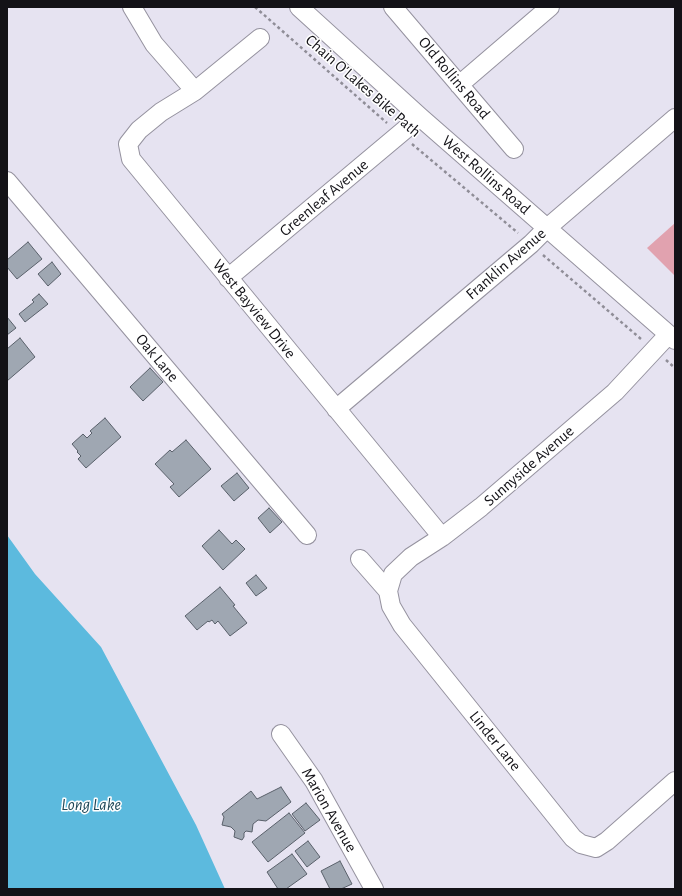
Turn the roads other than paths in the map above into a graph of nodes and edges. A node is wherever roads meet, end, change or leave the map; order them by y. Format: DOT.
graph roads {
  1 [pos="132,7"];
  2 [pos="299,7"];
  3 [pos="394,7"];
  4 [pos="550,7"];
  5 [pos="260,38"];
  6 [pos="460,84"];
  7 [pos="194,91"];
  8 [pos="420,117"];
  9 [pos="675,118"];
  10 [pos="514,149"];
  11 [pos="7,181"];
  12 [pos="547,228"];
  13 [pos="228,278"];
  14 [pos="671,337"];
  15 [pos="336,409"];
  16 [pos="285,485"];
  17 [pos="265,486"];
  18 [pos="307,535"];
  19 [pos="442,537"];
  20 [pos="360,559"];
  21 [pos="388,591"];
  22 [pos="281,734"];
  23 [pos="675,781"];
  24 [pos="374,889"];
  1 -- 7 [label="street"];
  2 -- 8 [label="street, West Rollins Road"];
  3 -- 6 [label="street, Old Rollins Road"];
  4 -- 6 [label="street"];
  5 -- 7 [label="street"];
  6 -- 10 [label="street, Old Rollins Road"];
  7 -- 13 [label="street, West Bayview Drive"];
  8 -- 12 [label="street, West Rollins Road"];
  8 -- 13 [label="street, Greenleaf Avenue"];
  9 -- 12 [label="street, Franklin Avenue"];
  11 -- 17 [label="street, Oak Lane"];
  12 -- 14 [label="street, West Rollins Road"];
  12 -- 15 [label="street, Franklin Avenue"];
  13 -- 15 [label="street, West Bayview Drive"];
  14 -- 19 [label="street, Sunnyside Avenue"];
  15 -- 19 [label="street, West Bayview Drive"];
  16 -- 17 [label="street"];
  17 -- 18 [label="street, Oak Lane"];
  19 -- 21 [label="street, Sunnyside Avenue"];
  20 -- 21 [label="street, Linder Lane"];
  21 -- 23 [label="street, Linder Lane"];
  22 -- 24 [label="street, Marion Avenue"];
}
